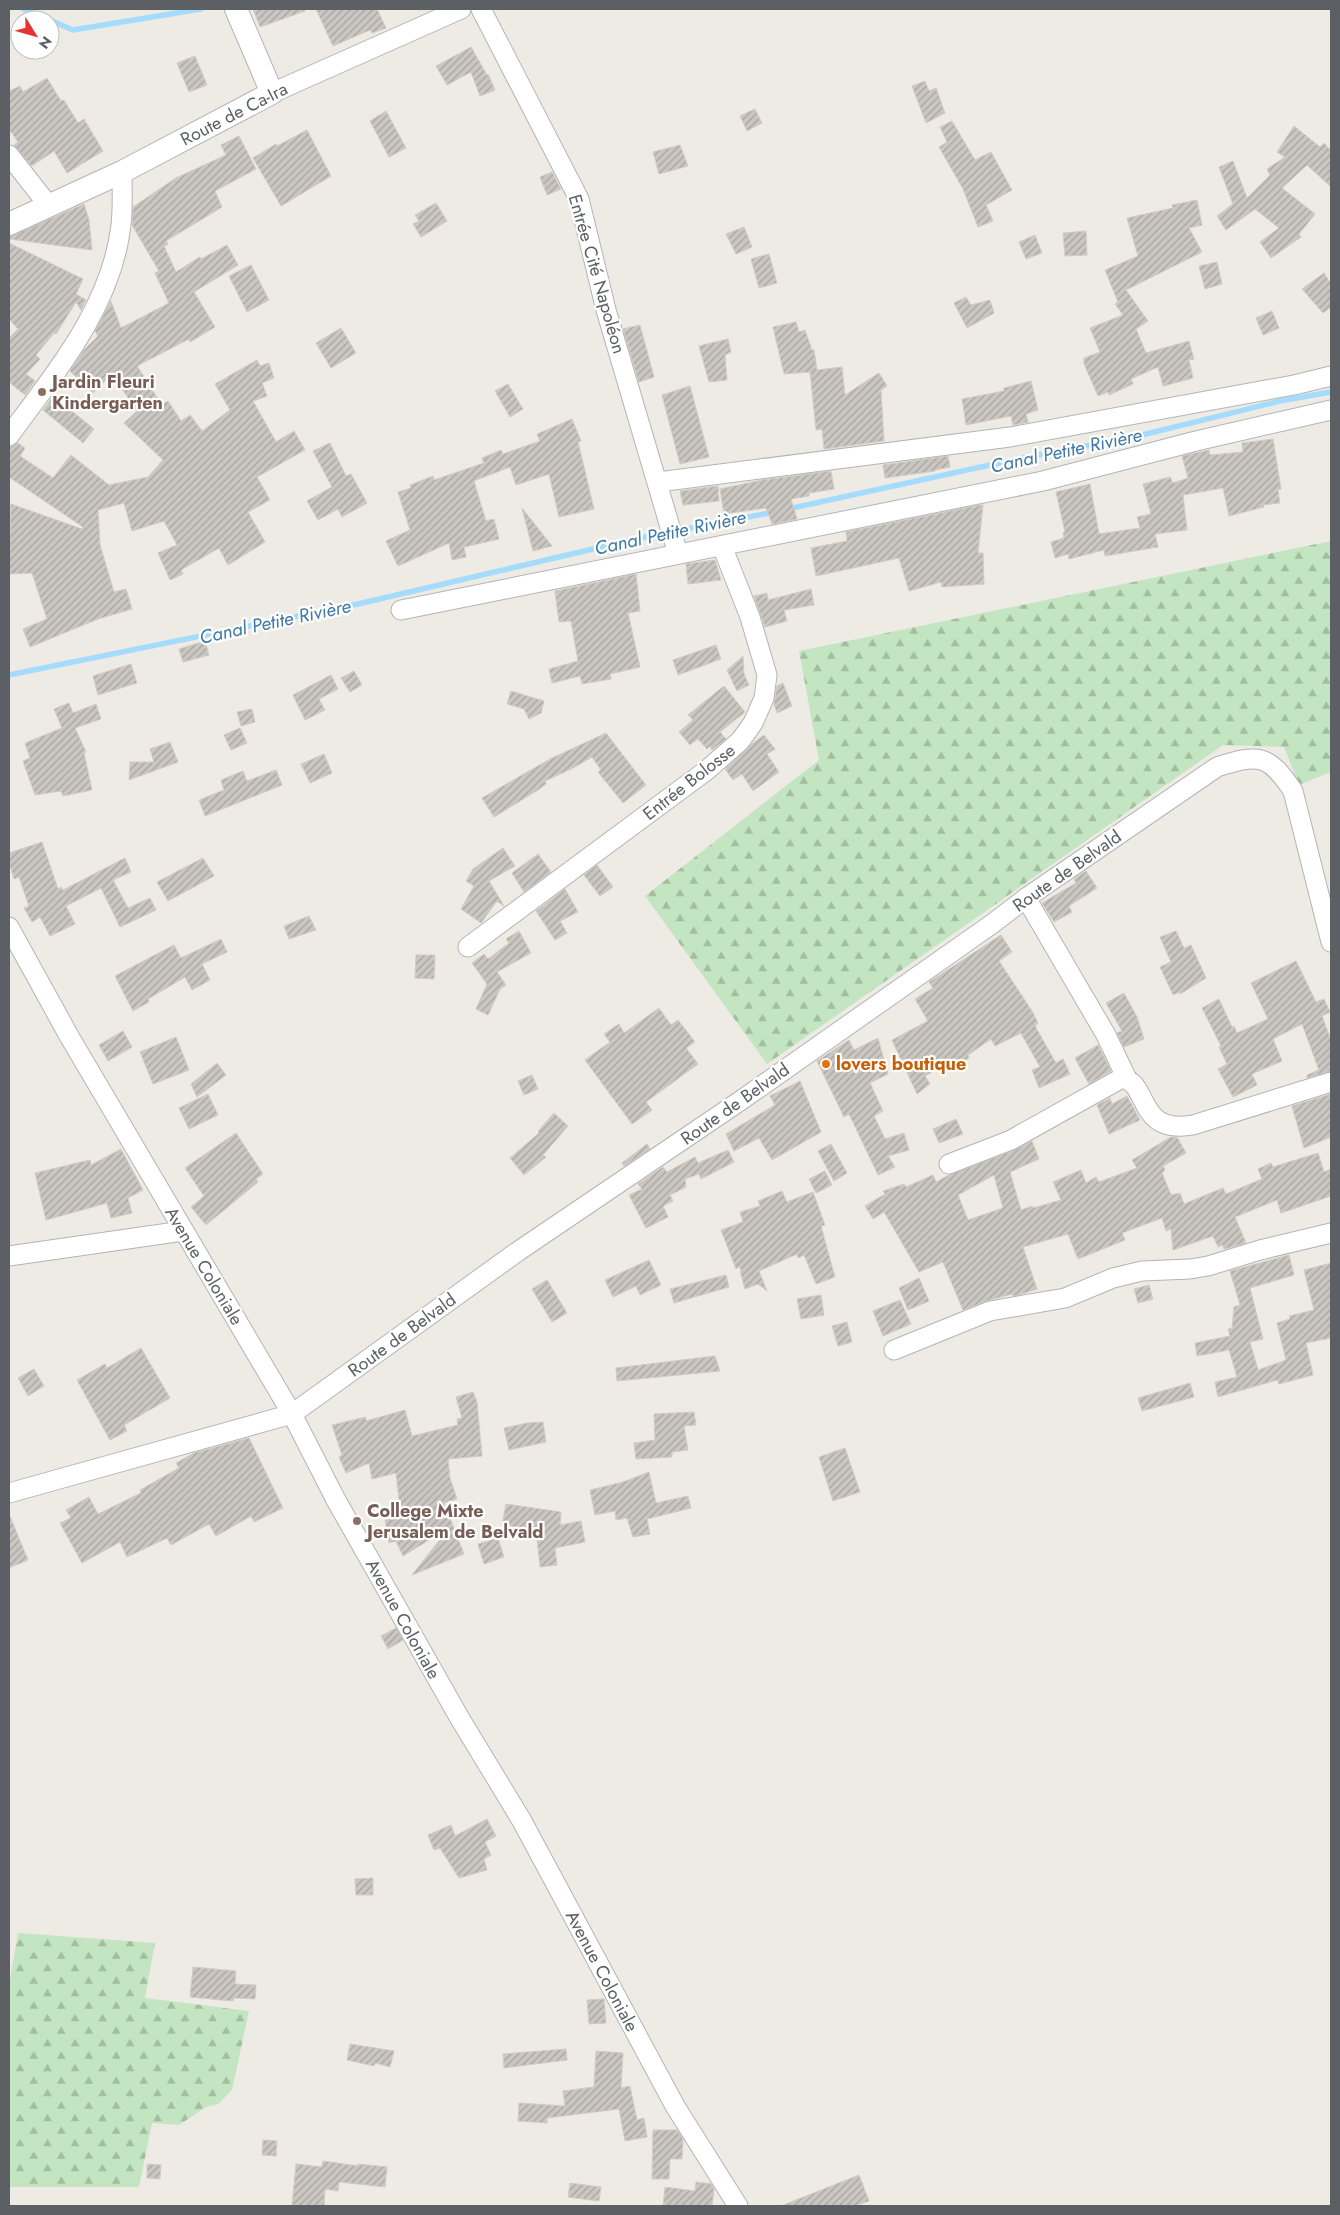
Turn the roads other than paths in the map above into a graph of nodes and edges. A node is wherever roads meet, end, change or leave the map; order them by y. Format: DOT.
graph roads {
  1 [pos="236,9"];
  2 [pos="461,9"];
  3 [pos="481,9"];
  4 [pos="272,93"];
  5 [pos="9,155"];
  6 [pos="122,172"];
  7 [pos="48,206"];
  8 [pos="9,224"];
  9 [pos="1331,376"];
  10 [pos="1331,410"];
  11 [pos="9,436"];
  12 [pos="658,482"];
  13 [pos="722,546"];
  14 [pos="678,554"];
  15 [pos="401,610"];
  16 [pos="1026,898"];
  17 [pos="9,927"];
  18 [pos="1331,942"];
  19 [pos="468,947"];
  20 [pos="1127,1079"];
  21 [pos="1331,1082"];
  22 [pos="949,1164"];
  23 [pos="183,1231"];
  24 [pos="1331,1233"];
  25 [pos="9,1256"];
  26 [pos="894,1350"];
  27 [pos="292,1414"];
  28 [pos="9,1493"];
  29 [pos="738,2206"];
  1 -- 4 [label="street"];
  2 -- 4 [label="street, Route de Ca-Ira"];
  3 -- 12 [label="street, Entrée Cité Napoléon"];
  4 -- 6 [label="street, Route de Ca-Ira"];
  5 -- 7 [label="street"];
  6 -- 7 [label="street, Route de Ca-Ira"];
  6 -- 11 [label="street"];
  7 -- 8 [label="street, Route de Ca-Ira"];
  9 -- 12 [label="street"];
  10 -- 13 [label="street"];
  12 -- 14 [label="street, Entrée Cité Napoléon"];
  13 -- 14 [label="street"];
  13 -- 19 [label="street, Entrée Bolosse"];
  14 -- 15 [label="street"];
  16 -- 18 [label="street, Route de Belvald"];
  16 -- 20 [label="street"];
  16 -- 27 [label="street, Route de Belvald"];
  17 -- 23 [label="street, Avenue Coloniale"];
  20 -- 21 [label="street"];
  20 -- 22 [label="street"];
  23 -- 25 [label="street"];
  23 -- 27 [label="street, Avenue Coloniale"];
  24 -- 26 [label="street"];
  27 -- 28 [label="street, Route de Belvald"];
  27 -- 29 [label="street, Avenue Coloniale"];
}
